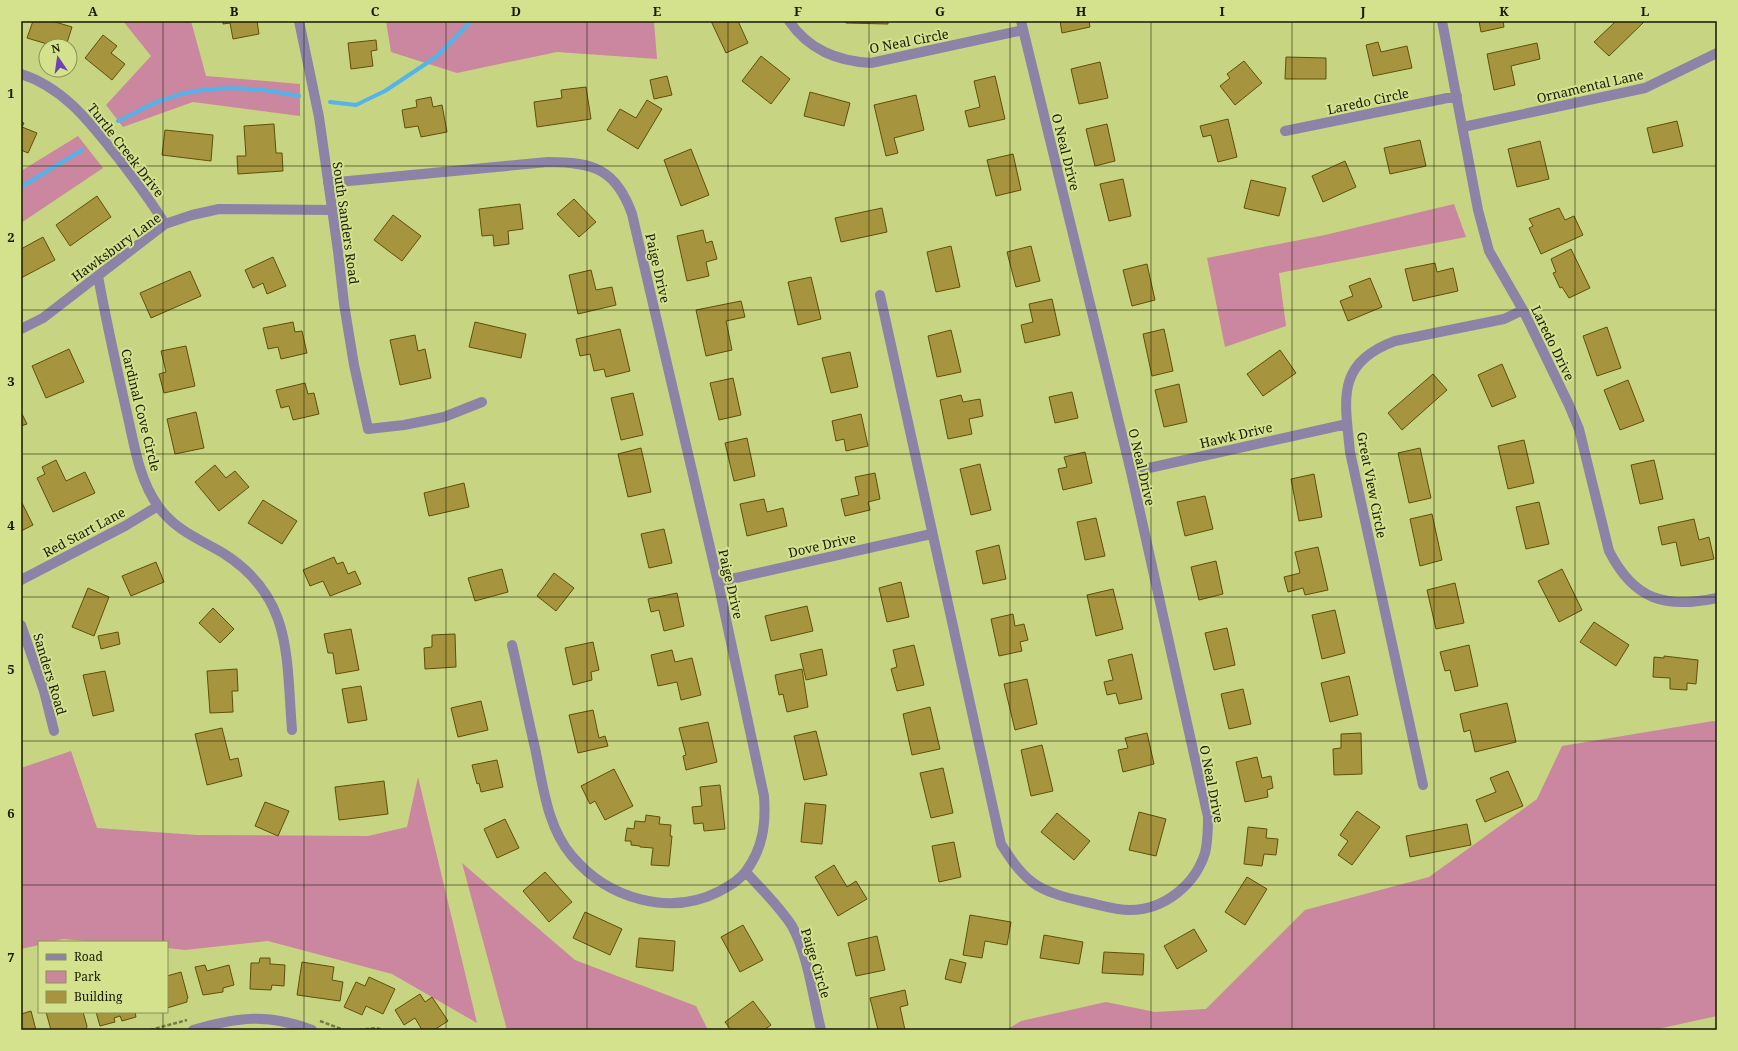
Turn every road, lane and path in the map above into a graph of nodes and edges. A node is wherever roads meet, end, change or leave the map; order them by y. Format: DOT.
graph roads {
  1 [pos="299,21"];
  2 [pos="789,21"];
  3 [pos="1442,21"];
  4 [pos="1022,26"];
  5 [pos="1717,53"];
  6 [pos="21,74"];
  7 [pos="1457,96"];
  8 [pos="1463,127"];
  9 [pos="1285,131"];
  10 [pos="328,183"];
  11 [pos="332,210"];
  12 [pos="165,224"];
  13 [pos="98,276"];
  14 [pos="880,295"];
  15 [pos="1523,310"];
  16 [pos="21,329"];
  17 [pos="482,402"];
  18 [pos="1347,424"];
  19 [pos="1130,472"];
  20 [pos="158,506"];
  21 [pos="931,534"];
  22 [pos="21,580"];
  23 [pos="718,582"];
  24 [pos="1717,598"];
  25 [pos="21,625"];
  26 [pos="512,645"];
  27 [pos="292,730"];
  28 [pos="54,731"];
  29 [pos="1423,785"];
  30 [pos="746,872"];
  31 [pos="194,1030"];
  32 [pos="312,1030"];
  33 [pos="359,1030"];
  34 [pos="382,1030"];
  35 [pos="821,1030"];
  1 -- 10 [label="street, South Sanders Road"];
  2 -- 4 [label="street, O Neal Circle"];
  3 -- 7 [label="street, Laredo Drive"];
  4 -- 19 [label="street, O Neal Drive"];
  5 -- 8 [label="street, Ornamental Lane"];
  6 -- 12 [label="street, Turtle Creek Drive"];
  7 -- 8 [label="street, Laredo Drive"];
  7 -- 9 [label="street, Laredo Circle"];
  8 -- 15 [label="street, Laredo Drive"];
  10 -- 11 [label="street, South Sanders Road"];
  10 -- 23 [label="street, Paige Drive"];
  11 -- 12 [label="street, Hawksbury Lane"];
  11 -- 17 [label="street, South Sanders Road"];
  12 -- 13 [label="street, Hawksbury Lane"];
  13 -- 16 [label="street, Hawksbury Lane"];
  13 -- 20 [label="street, Cardinal Cove Circle"];
  14 -- 21 [label="street, O Neal Drive"];
  15 -- 18 [label="street, Great View Circle"];
  15 -- 24 [label="street, Laredo Drive"];
  18 -- 19 [label="street, Hawk Drive"];
  18 -- 29 [label="street, Great View Circle"];
  19 -- 21 [label="street, O Neal Drive"];
  20 -- 22 [label="street, Red Start Lane"];
  20 -- 27 [label="street, Cardinal Cove Circle"];
  21 -- 23 [label="street, Dove Drive"];
  23 -- 30 [label="street, Paige Drive"];
  25 -- 28 [label="street, Sanders Road"];
  26 -- 30 [label="street, Paige Drive"];
  30 -- 35 [label="street, Paige Circle"];
  31 -- 32 [label="street"];
  33 -- 34 [label="path"];
}
